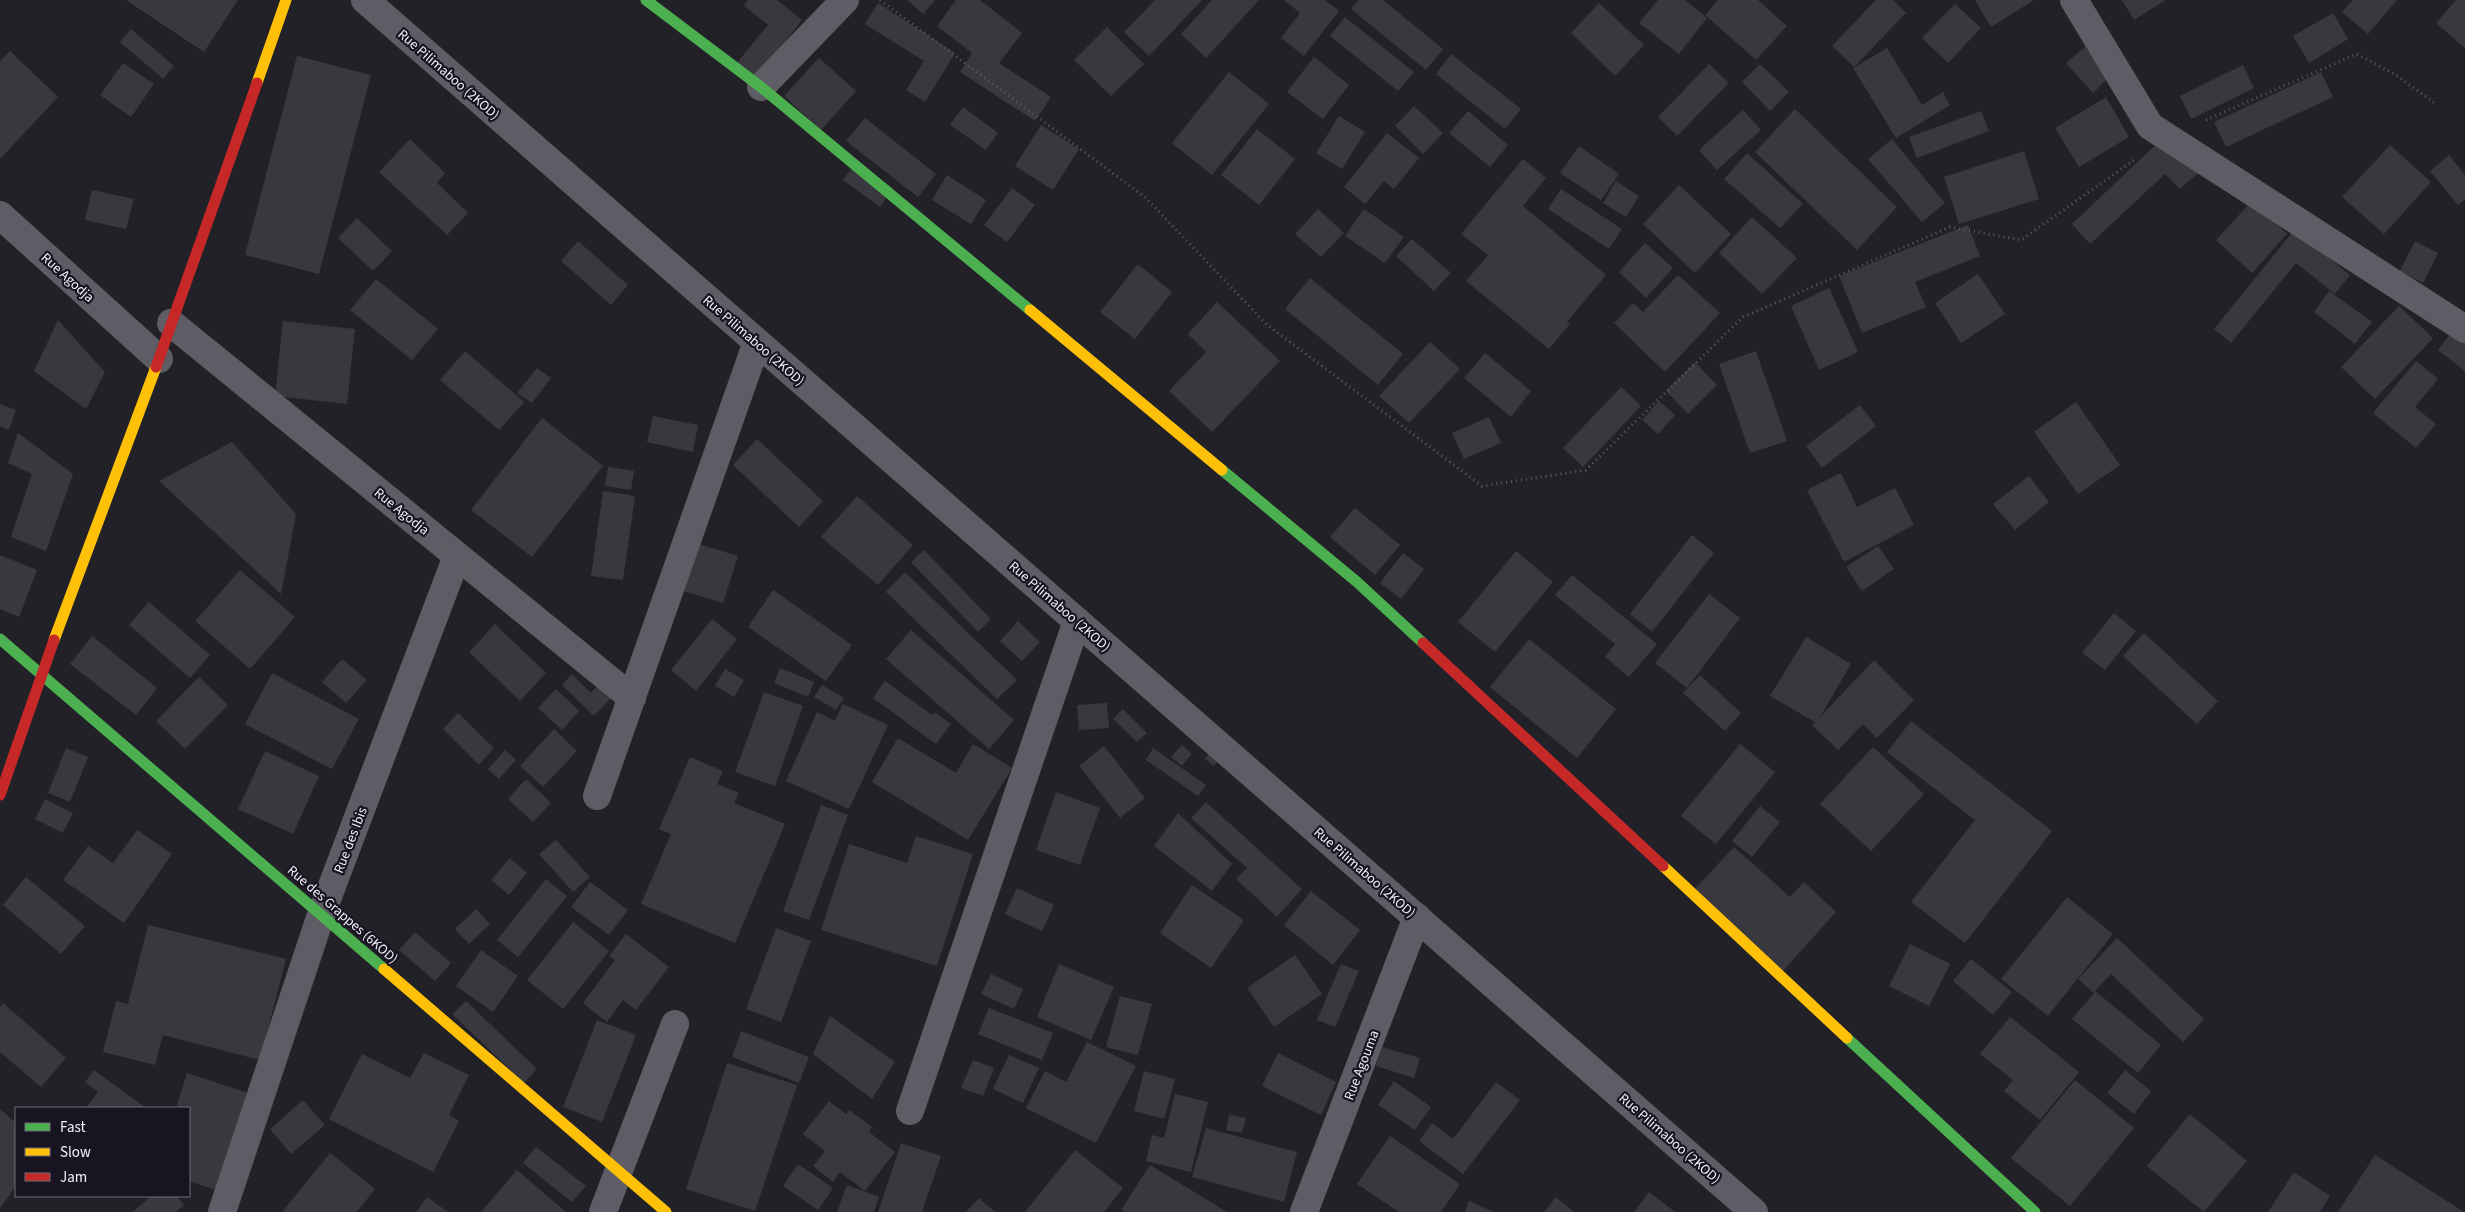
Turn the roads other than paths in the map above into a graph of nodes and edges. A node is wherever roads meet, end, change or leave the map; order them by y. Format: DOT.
graph roads {
  1 [pos="286,0"];
  2 [pos="365,0"];
  3 [pos="646,0"];
  4 [pos="845,0"];
  5 [pos="2074,0"];
  6 [pos="762,87"];
  7 [pos="0,215"];
  8 [pos="172,323"];
  9 [pos="2465,329"];
  10 [pos="757,342"];
  11 [pos="159,359"];
  12 [pos="457,556"];
  13 [pos="1077,621"];
  14 [pos="0,639"];
  15 [pos="40,674"];
  16 [pos="632,698"];
  17 [pos="0,795"];
  18 [pos="597,796"];
  19 [pos="321,915"];
  20 [pos="1417,917"];
  21 [pos="675,1024"];
  22 [pos="910,1111"];
  23 [pos="618,1170"];
  24 [pos="1751,1211"];
  25 [pos="222,1212"];
  26 [pos="603,1212"];
  27 [pos="666,1212"];
  28 [pos="1304,1212"];
  29 [pos="2035,1212"];
  1 -- 8 [label="street"];
  2 -- 10 [label="street, Rue Pilimaboo (2KOD)"];
  3 -- 6 [label="street"];
  4 -- 6 [label="street"];
  5 -- 9 [label="street"];
  6 -- 29 [label="street"];
  7 -- 11 [label="street, Rue Agodja"];
  8 -- 11 [label="street"];
  8 -- 12 [label="street, Rue Agodja"];
  10 -- 13 [label="street, Rue Pilimaboo (2KOD)"];
  10 -- 16 [label="street"];
  11 -- 15 [label="street"];
  12 -- 16 [label="street, Rue Agodja"];
  12 -- 19 [label="street, Rue des Ibis"];
  13 -- 20 [label="street, Rue Pilimaboo (2KOD)"];
  13 -- 22 [label="street"];
  14 -- 15 [label="street, Rue des Grappes (6KOD)"];
  15 -- 17 [label="street"];
  15 -- 19 [label="street, Rue des Grappes (6KOD)"];
  16 -- 18 [label="street"];
  19 -- 23 [label="street, Rue des Grappes (6KOD)"];
  19 -- 25 [label="street, Rue des Ibis"];
  20 -- 24 [label="street, Rue Pilimaboo (2KOD)"];
  20 -- 28 [label="street, Rue Agouma"];
  21 -- 23 [label="street"];
  23 -- 26 [label="street"];
  23 -- 27 [label="street, Rue des Grappes (6KOD)"];
}
